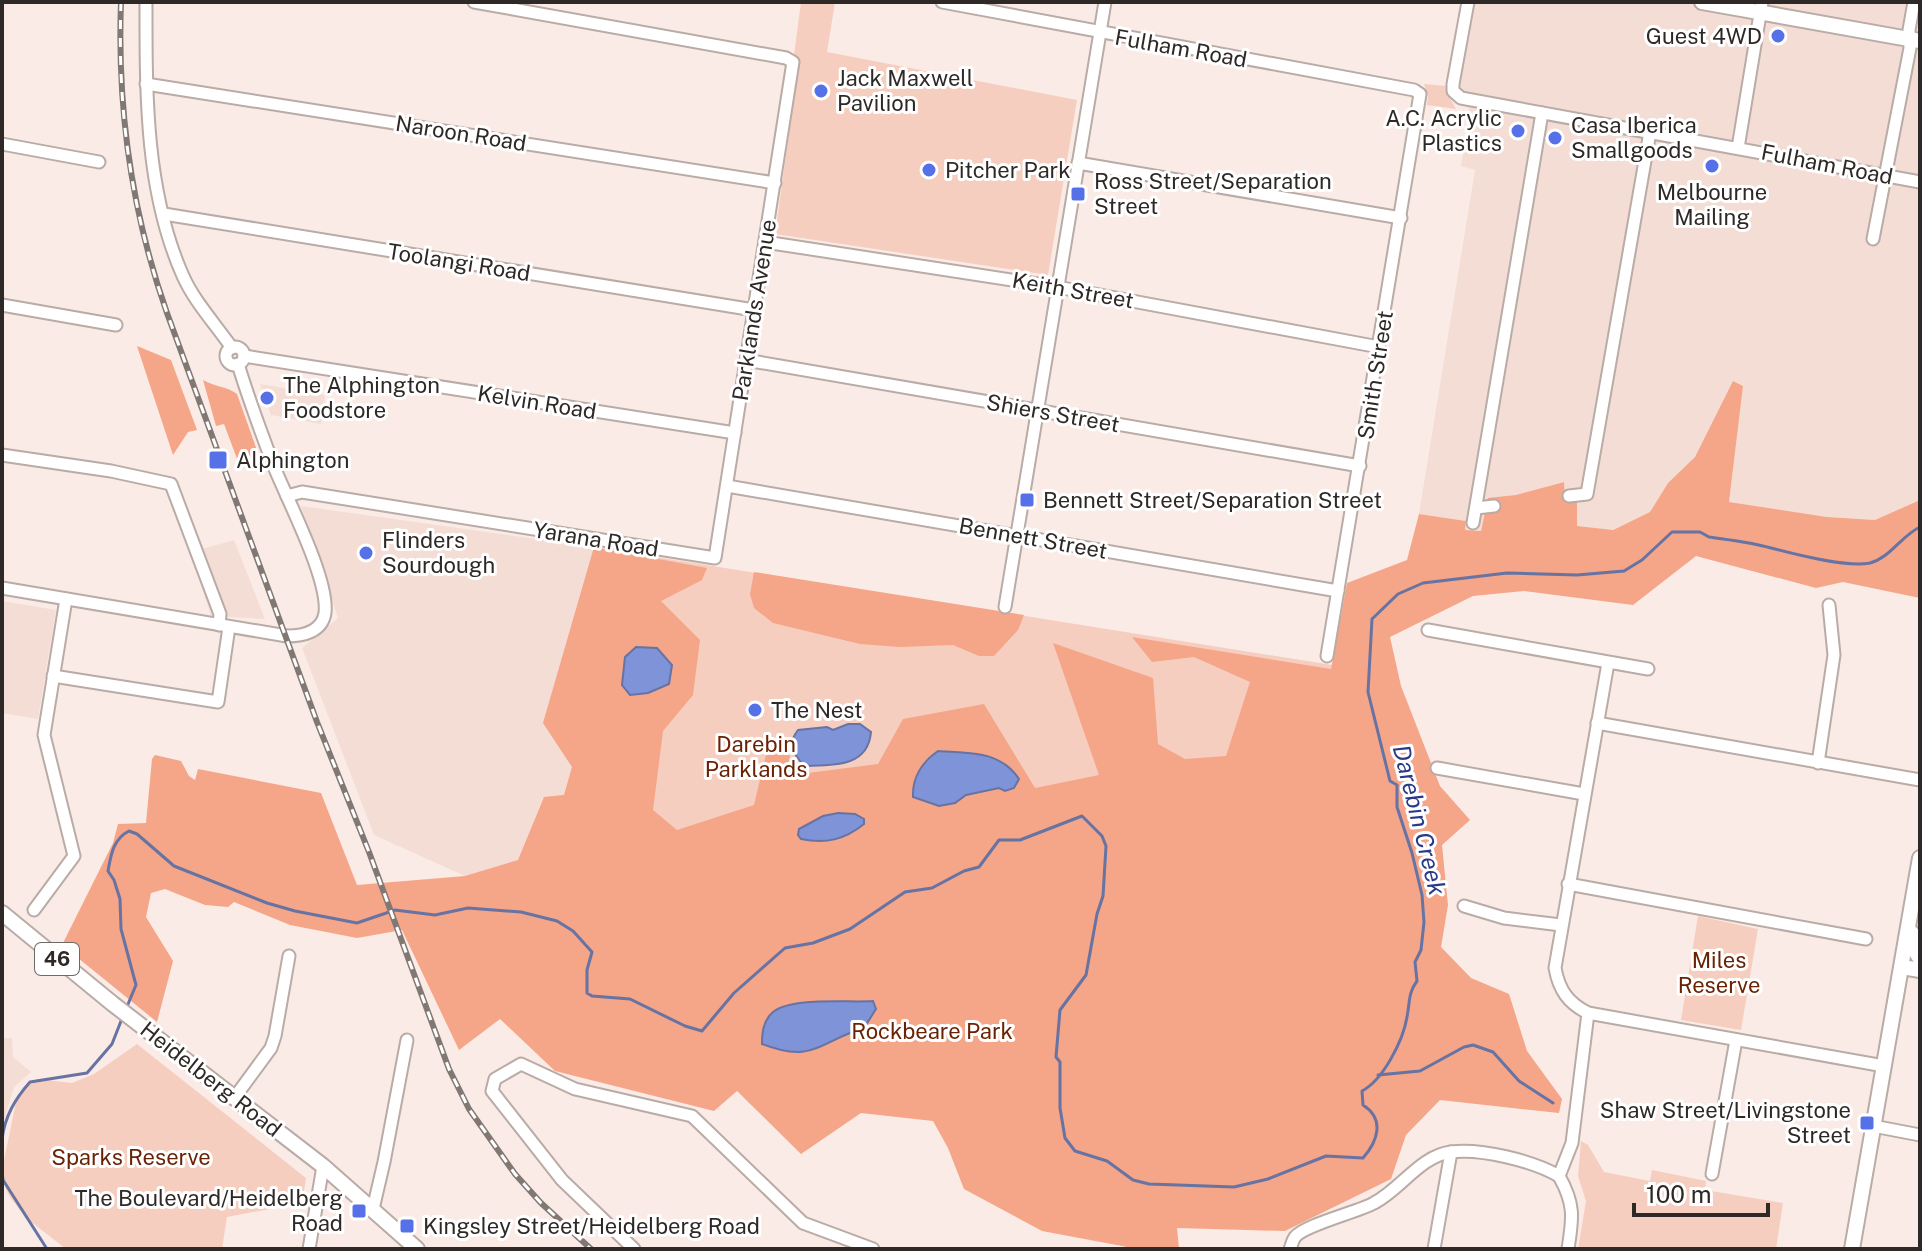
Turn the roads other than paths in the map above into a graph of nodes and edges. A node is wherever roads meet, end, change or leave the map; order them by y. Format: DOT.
graph roads {
  1 [pos="146,2"];
  2 [pos="474,2"];
  3 [pos="942,2"];
  4 [pos="1105,2"];
  5 [pos="1468,2"];
  6 [pos="1702,2"];
  7 [pos="1914,2"];
  8 [pos="987,6"];
  9 [pos="531,7"];
  10 [pos="1762,7"];
  11 [pos="1100,33"];
  12 [pos="1915,40"];
  13 [pos="146,84"];
  14 [pos="1420,94"];
  15 [pos="1542,113"];
  16 [pos="1650,132"];
  17 [pos="2,144"];
  18 [pos="1738,148"];
  19 [pos="99,162"];
  20 [pos="1078,163"];
  21 [pos="1885,175"];
  22 [pos="1920,182"];
  23 [pos="775,183"];
  24 [pos="164,214"];
  25 [pos="1401,218"];
  26 [pos="1873,239"];
  27 [pos="765,242"];
  28 [pos="1057,287"];
  29 [pos="2,305"];
  30 [pos="754,310"];
  31 [pos="116,325"];
  32 [pos="1379,347"];
  33 [pos="241,360"];
  34 [pos="746,360"];
  35 [pos="1036,411"];
  36 [pos="735,433"];
  37 [pos="2,455"];
  38 [pos="1360,466"];
  39 [pos="727,486"];
  40 [pos="287,496"];
  41 [pos="1569,496"];
  42 [pos="1494,506"];
  43 [pos="1476,508"];
  44 [pos="1473,523"];
  45 [pos="1016,535"];
  46 [pos="715,558"];
  47 [pos="2,588"];
  48 [pos="1338,591"];
  49 [pos="66,599"];
  50 [pos="1829,605"];
  51 [pos="1005,607"];
  52 [pos="224,626"];
  53 [pos="1428,630"];
  54 [pos="1327,656"];
  55 [pos="1608,663"];
  56 [pos="1648,669"];
  57 [pos="53,676"];
  58 [pos="1597,723"];
  59 [pos="1818,763"];
  60 [pos="1437,768"];
  61 [pos="1920,780"];
  62 [pos="1584,794"];
  63 [pos="1920,858"];
  64 [pos="1568,884"];
  65 [pos="1464,906"];
  66 [pos="34,910"];
  67 [pos="2,913"];
  68 [pos="1911,913"];
  69 [pos="1561,925"];
  70 [pos="1866,939"];
  71 [pos="289,956"];
  72 [pos="1920,959"];
  73 [pos="1902,967"];
  74 [pos="1920,970"];
  75 [pos="1588,1013"];
  76 [pos="407,1040"];
  77 [pos="1736,1040"];
  78 [pos="1884,1066"];
  79 [pos="235,1097"];
  80 [pos="1873,1126"];
  81 [pos="1920,1135"];
  82 [pos="1451,1152"];
  83 [pos="323,1166"];
  84 [pos="1712,1174"];
  85 [pos="1559,1176"];
  86 [pos="373,1209"];
  87 [pos="309,1249"];
  88 [pos="417,1249"];
  89 [pos="634,1249"];
  90 [pos="873,1249"];
  91 [pos="1290,1249"];
  92 [pos="1434,1249"];
  93 [pos="1568,1249"];
  94 [pos="1852,1249"];
  1 -- 13 [label="street"];
  2 -- 9 [label="street"];
  3 -- 8 [label="street, Fulham Road"];
  4 -- 11 [label="street"];
  5 -- 15 [label="street, Fulham Road"];
  6 -- 10 [label="main road"];
  7 -- 12 [label="street"];
  8 -- 11 [label="street, Fulham Road"];
  9 -- 23 [label="street, Parklands Avenue"];
  10 -- 12 [label="main road"];
  10 -- 18 [label="street"];
  11 -- 14 [label="street, Fulham Road"];
  11 -- 20 [label="street"];
  12 -- 21 [label="street"];
  13 -- 23 [label="street, Naroon Road"];
  13 -- 24 [label="street"];
  14 -- 25 [label="street, Smith Street"];
  15 -- 16 [label="street, Fulham Road"];
  15 -- 43 [label="street"];
  16 -- 18 [label="street, Fulham Road"];
  16 -- 41 [label="street"];
  17 -- 19 [label="street"];
  18 -- 21 [label="street, Fulham Road"];
  20 -- 25 [label="street"];
  20 -- 28 [label="street"];
  21 -- 22 [label="street, Fulham Road"];
  21 -- 26 [label="street"];
  23 -- 27 [label="street, Parklands Avenue"];
  24 -- 30 [label="street, Toolangi Road"];
  24 -- 33 [label="street"];
  25 -- 32 [label="street, Smith Street"];
  27 -- 28 [label="street, Keith Street"];
  27 -- 30 [label="street, Parklands Avenue"];
  28 -- 32 [label="street, Keith Street"];
  28 -- 35 [label="street"];
  29 -- 31 [label="street"];
  30 -- 34 [label="street, Parklands Avenue"];
  32 -- 38 [label="street, Smith Street"];
  33 -- 36 [label="street, Kelvin Road"];
  33 -- 40 [label="street"];
  34 -- 35 [label="street, Shiers Street"];
  34 -- 36 [label="street, Parklands Avenue"];
  35 -- 38 [label="street, Shiers Street"];
  35 -- 45 [label="street"];
  36 -- 39 [label="street, Parklands Avenue"];
  37 -- 52 [label="street"];
  38 -- 48 [label="street, Smith Street"];
  39 -- 45 [label="street, Bennett Street"];
  39 -- 46 [label="street, Parklands Avenue"];
  40 -- 46 [label="street, Yarana Road"];
  40 -- 52 [label="street"];
  42 -- 43 [label="street"];
  43 -- 44 [label="street"];
  45 -- 48 [label="street, Bennett Street"];
  45 -- 51 [label="street"];
  47 -- 49 [label="street"];
  48 -- 54 [label="street, Smith Street"];
  49 -- 52 [label="street"];
  49 -- 57 [label="street"];
  50 -- 59 [label="street"];
  52 -- 57 [label="street"];
  53 -- 55 [label="street"];
  55 -- 56 [label="street"];
  55 -- 58 [label="street"];
  57 -- 66 [label="street"];
  58 -- 59 [label="street"];
  58 -- 62 [label="street"];
  59 -- 61 [label="street"];
  60 -- 62 [label="street"];
  62 -- 64 [label="street"];
  63 -- 68 [label="main road"];
  64 -- 69 [label="street"];
  64 -- 70 [label="street"];
  65 -- 69 [label="street"];
  67 -- 79 [label="main road, Heidelberg Road / 46"];
  68 -- 72 [label="main road"];
  68 -- 73 [label="main road"];
  69 -- 75 [label="street"];
  71 -- 79 [label="street"];
  73 -- 74 [label="main road"];
  73 -- 78 [label="main road"];
  75 -- 77 [label="street"];
  75 -- 85 [label="street"];
  76 -- 86 [label="street"];
  77 -- 78 [label="street"];
  77 -- 84 [label="street"];
  78 -- 80 [label="main road"];
  79 -- 83 [label="main road, Heidelberg Road / 46"];
  80 -- 81 [label="street"];
  80 -- 94 [label="main road"];
  82 -- 85 [label="street"];
  82 -- 91 [label="street"];
  82 -- 92 [label="street"];
  83 -- 86 [label="main road, Heidelberg Road / 46"];
  83 -- 87 [label="street"];
  85 -- 93 [label="street"];
  86 -- 88 [label="main road, Heidelberg Road / 46"];
  89 -- 90 [label="street"];
}
